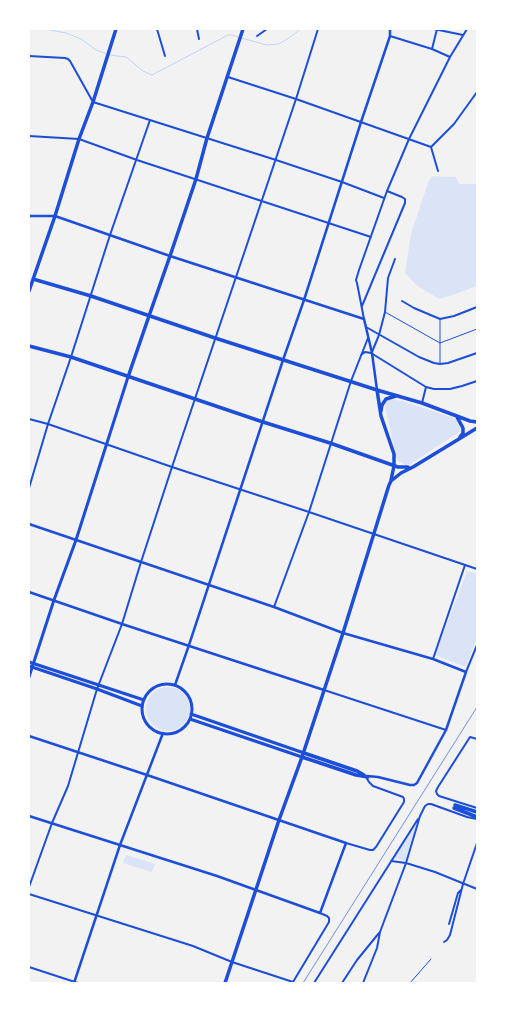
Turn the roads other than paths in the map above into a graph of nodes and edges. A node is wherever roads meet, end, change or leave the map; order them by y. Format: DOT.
graph roads {
  1 [pos="116,29"];
  2 [pos="157,29"];
  3 [pos="196,29"];
  4 [pos="267,29"];
  5 [pos="318,29"];
  6 [pos="390,29"];
  7 [pos="436,29"];
  8 [pos="467,29"];
  9 [pos="243,31"];
  10 [pos="464,35"];
  11 [pos="257,36"];
  12 [pos="390,36"];
  13 [pos="199,39"];
  14 [pos="432,49"];
  15 [pos="29,56"];
  16 [pos="165,56"];
  17 [pos="450,57"];
  18 [pos="228,76"];
  19 [pos="477,92"];
  20 [pos="296,99"];
  21 [pos="93,102"];
  22 [pos="150,120"];
  23 [pos="361,122"];
  24 [pos="29,136"];
  25 [pos="207,138"];
  26 [pos="409,139"];
  27 [pos="79,140"];
  28 [pos="431,147"];
  29 [pos="136,160"];
  30 [pos="276,160"];
  31 [pos="438,171"];
  32 [pos="196,179"];
  33 [pos="342,182"];
  34 [pos="387,191"];
  35 [pos="384,198"];
  36 [pos="262,201"];
  37 [pos="29,216"];
  38 [pos="54,216"];
  39 [pos="328,223"];
  40 [pos="110,235"];
  41 [pos="371,237"];
  42 [pos="170,256"];
  43 [pos="395,259"];
  44 [pos="236,278"];
  45 [pos="32,279"];
  46 [pos="29,291"];
  47 [pos="90,296"];
  48 [pos="304,300"];
  49 [pos="402,301"];
  50 [pos="362,308"];
  51 [pos="477,308"];
  52 [pos="385,312"];
  53 [pos="149,316"];
  54 [pos="364,319"];
  55 [pos="440,319"];
  56 [pos="366,327"];
  57 [pos="477,329"];
  58 [pos="379,335"];
  59 [pos="215,338"];
  60 [pos="368,338"];
  61 [pos="440,343"];
  62 [pos="29,346"];
  63 [pos="372,353"];
  64 [pos="477,353"];
  65 [pos="360,355"];
  66 [pos="71,357"];
  67 [pos="283,360"];
  68 [pos="440,364"];
  69 [pos="128,377"];
  70 [pos="351,381"];
  71 [pos="477,381"];
  72 [pos="426,387"];
  73 [pos="377,390"];
  74 [pos="403,397"];
  75 [pos="195,399"];
  76 [pos="422,403"];
  77 [pos="381,416"];
  78 [pos="457,417"];
  79 [pos="29,419"];
  80 [pos="263,422"];
  81 [pos="477,422"];
  82 [pos="48,424"];
  83 [pos="477,428"];
  84 [pos="458,439"];
  85 [pos="330,443"];
  86 [pos="106,445"];
  87 [pos="394,466"];
  88 [pos="172,467"];
  89 [pos="413,467"];
  90 [pos="391,481"];
  91 [pos="29,488"];
  92 [pos="240,489"];
  93 [pos="309,512"];
  94 [pos="29,524"];
  95 [pos="375,534"];
  96 [pos="76,540"];
  97 [pos="141,562"];
  98 [pos="466,565"];
  99 [pos="477,569"];
  100 [pos="209,585"];
  101 [pos="29,592"];
  102 [pos="54,600"];
  103 [pos="274,607"];
  104 [pos="122,624"];
  105 [pos="343,633"];
  106 [pos="189,645"];
  107 [pos="477,645"];
  108 [pos="433,659"];
  109 [pos="29,662"];
  110 [pos="32,666"];
  111 [pos="466,672"];
  112 [pos="29,678"];
  113 [pos="175,685"];
  114 [pos="98,687"];
  115 [pos="324,690"];
  116 [pos="144,700"];
  117 [pos="142,706"];
  118 [pos="191,714"];
  119 [pos="190,719"];
  120 [pos="446,730"];
  121 [pos="163,733"];
  122 [pos="29,736"];
  123 [pos="477,739"];
  124 [pos="79,752"];
  125 [pos="303,755"];
  126 [pos="147,775"];
  127 [pos="367,777"];
  128 [pos="477,808"];
  129 [pos="477,812"];
  130 [pos="29,816"];
  131 [pos="420,816"];
  132 [pos="477,818"];
  133 [pos="279,820"];
  134 [pos="52,823"];
  135 [pos="346,843"];
  136 [pos="477,843"];
  137 [pos="120,845"];
  138 [pos="391,861"];
  139 [pos="406,863"];
  140 [pos="463,884"];
  141 [pos="29,887"];
  142 [pos="462,889"];
  143 [pos="256,890"];
  144 [pos="477,890"];
  145 [pos="29,894"];
  146 [pos="320,913"];
  147 [pos="97,916"];
  148 [pos="448,924"];
  149 [pos="380,932"];
  150 [pos="444,942"];
  151 [pos="431,959"];
  152 [pos="232,962"];
  153 [pos="29,967"];
  154 [pos="74,982"];
  155 [pos="78,983"];
  156 [pos="225,983"];
  157 [pos="314,983"];
  158 [pos="342,983"];
  159 [pos="363,983"];
  160 [pos="410,983"];
  1 -- 21 [label="main road"];
  2 -- 16 [label="street"];
  3 -- 13 [label="street"];
  4 -- 11 [label="street"];
  5 -- 20 [label="street"];
  6 -- 12 [label="street"];
  7 -- 10 [label="street"];
  7 -- 14 [label="street"];
  8 -- 10 [label="street"];
  9 -- 18 [label="main road"];
  10 -- 17 [label="street"];
  12 -- 14 [label="street"];
  12 -- 23 [label="street"];
  14 -- 17 [label="street"];
  15 -- 21 [label="street"];
  17 -- 26 [label="street"];
  18 -- 20 [label="street"];
  18 -- 25 [label="main road"];
  19 -- 28 [label="street"];
  20 -- 23 [label="street"];
  20 -- 30 [label="street"];
  21 -- 22 [label="street"];
  21 -- 27 [label="main road"];
  22 -- 25 [label="street"];
  22 -- 29 [label="street"];
  23 -- 26 [label="street"];
  23 -- 33 [label="street"];
  24 -- 27 [label="street"];
  25 -- 30 [label="street"];
  25 -- 32 [label="main road"];
  26 -- 28 [label="street"];
  26 -- 34 [label="street"];
  27 -- 29 [label="street"];
  27 -- 38 [label="main road"];
  28 -- 31 [label="street"];
  29 -- 32 [label="street"];
  29 -- 40 [label="street"];
  30 -- 33 [label="street"];
  30 -- 36 [label="street"];
  32 -- 36 [label="street"];
  32 -- 42 [label="main road"];
  33 -- 35 [label="street"];
  33 -- 39 [label="street"];
  34 -- 35 [label="street"];
  34 -- 50 [label="street"];
  35 -- 41 [label="street"];
  36 -- 39 [label="street"];
  36 -- 44 [label="street"];
  37 -- 38 [label="street"];
  38 -- 40 [label="street"];
  38 -- 45 [label="main road"];
  39 -- 41 [label="street"];
  39 -- 48 [label="street"];
  40 -- 42 [label="street"];
  40 -- 47 [label="street"];
  41 -- 50 [label="street"];
  42 -- 44 [label="street"];
  42 -- 53 [label="main road"];
  43 -- 52 [label="street"];
  44 -- 48 [label="street"];
  44 -- 59 [label="street"];
  45 -- 46 [label="main road"];
  45 -- 47 [label="main road"];
  47 -- 53 [label="main road"];
  47 -- 66 [label="street"];
  48 -- 54 [label="street"];
  48 -- 67 [label="street"];
  49 -- 55 [label="street"];
  50 -- 54 [label="street"];
  51 -- 55 [label="street"];
  52 -- 58 [label="street"];
  52 -- 61 [label="lane"];
  53 -- 59 [label="main road"];
  53 -- 69 [label="main road"];
  54 -- 56 [label="street"];
  55 -- 61 [label="lane"];
  56 -- 58 [label="street"];
  56 -- 60 [label="street"];
  57 -- 61 [label="lane"];
  58 -- 63 [label="street"];
  58 -- 68 [label="street"];
  59 -- 67 [label="main road"];
  59 -- 75 [label="street"];
  60 -- 63 [label="street"];
  60 -- 65 [label="street"];
  61 -- 68 [label="lane"];
  62 -- 66 [label="main road"];
  63 -- 65 [label="street"];
  63 -- 72 [label="street"];
  63 -- 73 [label="street"];
  64 -- 68 [label="street"];
  65 -- 70 [label="street"];
  66 -- 69 [label="main road"];
  66 -- 82 [label="street"];
  67 -- 70 [label="main road"];
  67 -- 80 [label="street"];
  69 -- 75 [label="main road"];
  69 -- 86 [label="main road"];
  70 -- 73 [label="main road"];
  70 -- 85 [label="street"];
  71 -- 72 [label="street"];
  72 -- 76 [label="street"];
  73 -- 74 [label="main road"];
  73 -- 77 [label="main road"];
  74 -- 76 [label="main road"];
  74 -- 77 [label="main road"];
  75 -- 80 [label="main road"];
  75 -- 88 [label="street"];
  76 -- 78 [label="main road"];
  77 -- 87 [label="main road"];
  78 -- 81 [label="main road"];
  78 -- 84 [label="main road"];
  79 -- 82 [label="street"];
  80 -- 85 [label="main road"];
  80 -- 92 [label="street"];
  82 -- 86 [label="street"];
  82 -- 91 [label="street"];
  83 -- 84 [label="main road"];
  84 -- 89 [label="main road"];
  85 -- 87 [label="main road"];
  85 -- 93 [label="street"];
  86 -- 88 [label="street"];
  86 -- 96 [label="main road"];
  87 -- 89 [label="main road"];
  87 -- 90 [label="main road"];
  88 -- 92 [label="street"];
  88 -- 97 [label="street"];
  89 -- 90 [label="main road"];
  90 -- 95 [label="main road"];
  92 -- 93 [label="street"];
  92 -- 100 [label="street"];
  93 -- 95 [label="street"];
  93 -- 103 [label="street"];
  94 -- 96 [label="street"];
  95 -- 98 [label="street"];
  95 -- 105 [label="main road"];
  96 -- 97 [label="street"];
  96 -- 102 [label="main road"];
  97 -- 100 [label="street"];
  97 -- 104 [label="street"];
  98 -- 99 [label="street"];
  98 -- 108 [label="street"];
  100 -- 103 [label="street"];
  100 -- 106 [label="street"];
  101 -- 102 [label="street"];
  102 -- 104 [label="street"];
  102 -- 110 [label="main road"];
  103 -- 105 [label="street"];
  104 -- 106 [label="street"];
  104 -- 114 [label="street"];
  105 -- 108 [label="street"];
  105 -- 115 [label="main road"];
  106 -- 113 [label="street"];
  106 -- 115 [label="street"];
  107 -- 111 [label="street"];
  108 -- 111 [label="street"];
  109 -- 110 [label="main road"];
  110 -- 112 [label="main road"];
  110 -- 114 [label="main road"];
  111 -- 120 [label="street"];
  113 -- 116 [label="main road"];
  113 -- 118 [label="main road"];
  114 -- 116 [label="main road"];
  114 -- 117 [label="main road"];
  114 -- 124 [label="street"];
  115 -- 120 [label="street"];
  115 -- 125 [label="main road"];
  116 -- 117 [label="main road"];
  117 -- 121 [label="main road"];
  118 -- 119 [label="main road"];
  118 -- 125 [label="main road"];
  119 -- 121 [label="main road"];
  119 -- 125 [label="main road"];
  120 -- 127 [label="street"];
  121 -- 126 [label="street"];
  122 -- 124 [label="street"];
  123 -- 128 [label="street"];
  124 -- 126 [label="street"];
  124 -- 134 [label="street"];
  125 -- 127 [label="main road"];
  125 -- 133 [label="main road"];
  126 -- 133 [label="street"];
  126 -- 137 [label="street"];
  127 -- 135 [label="street"];
  129 -- 132 [label="main road"];
  130 -- 134 [label="street"];
  131 -- 132 [label="street"];
  131 -- 138 [label="street"];
  131 -- 139 [label="street"];
  133 -- 135 [label="street"];
  133 -- 143 [label="main road"];
  134 -- 137 [label="street"];
  134 -- 141 [label="street"];
  135 -- 146 [label="street"];
  136 -- 140 [label="street"];
  137 -- 143 [label="street"];
  137 -- 147 [label="street"];
  138 -- 139 [label="street"];
  138 -- 157 [label="street"];
  139 -- 140 [label="street"];
  139 -- 149 [label="street"];
  140 -- 142 [label="street"];
  140 -- 144 [label="street"];
  142 -- 148 [label="street"];
  142 -- 150 [label="street"];
  143 -- 146 [label="street"];
  143 -- 152 [label="main road"];
  145 -- 147 [label="street"];
  146 -- 152 [label="street"];
  147 -- 152 [label="street"];
  147 -- 154 [label="street"];
  149 -- 158 [label="street"];
  149 -- 159 [label="street"];
  151 -- 160 [label="lane"];
  152 -- 156 [label="main road"];
  153 -- 154 [label="street"];
  154 -- 155 [label="street"];
}
